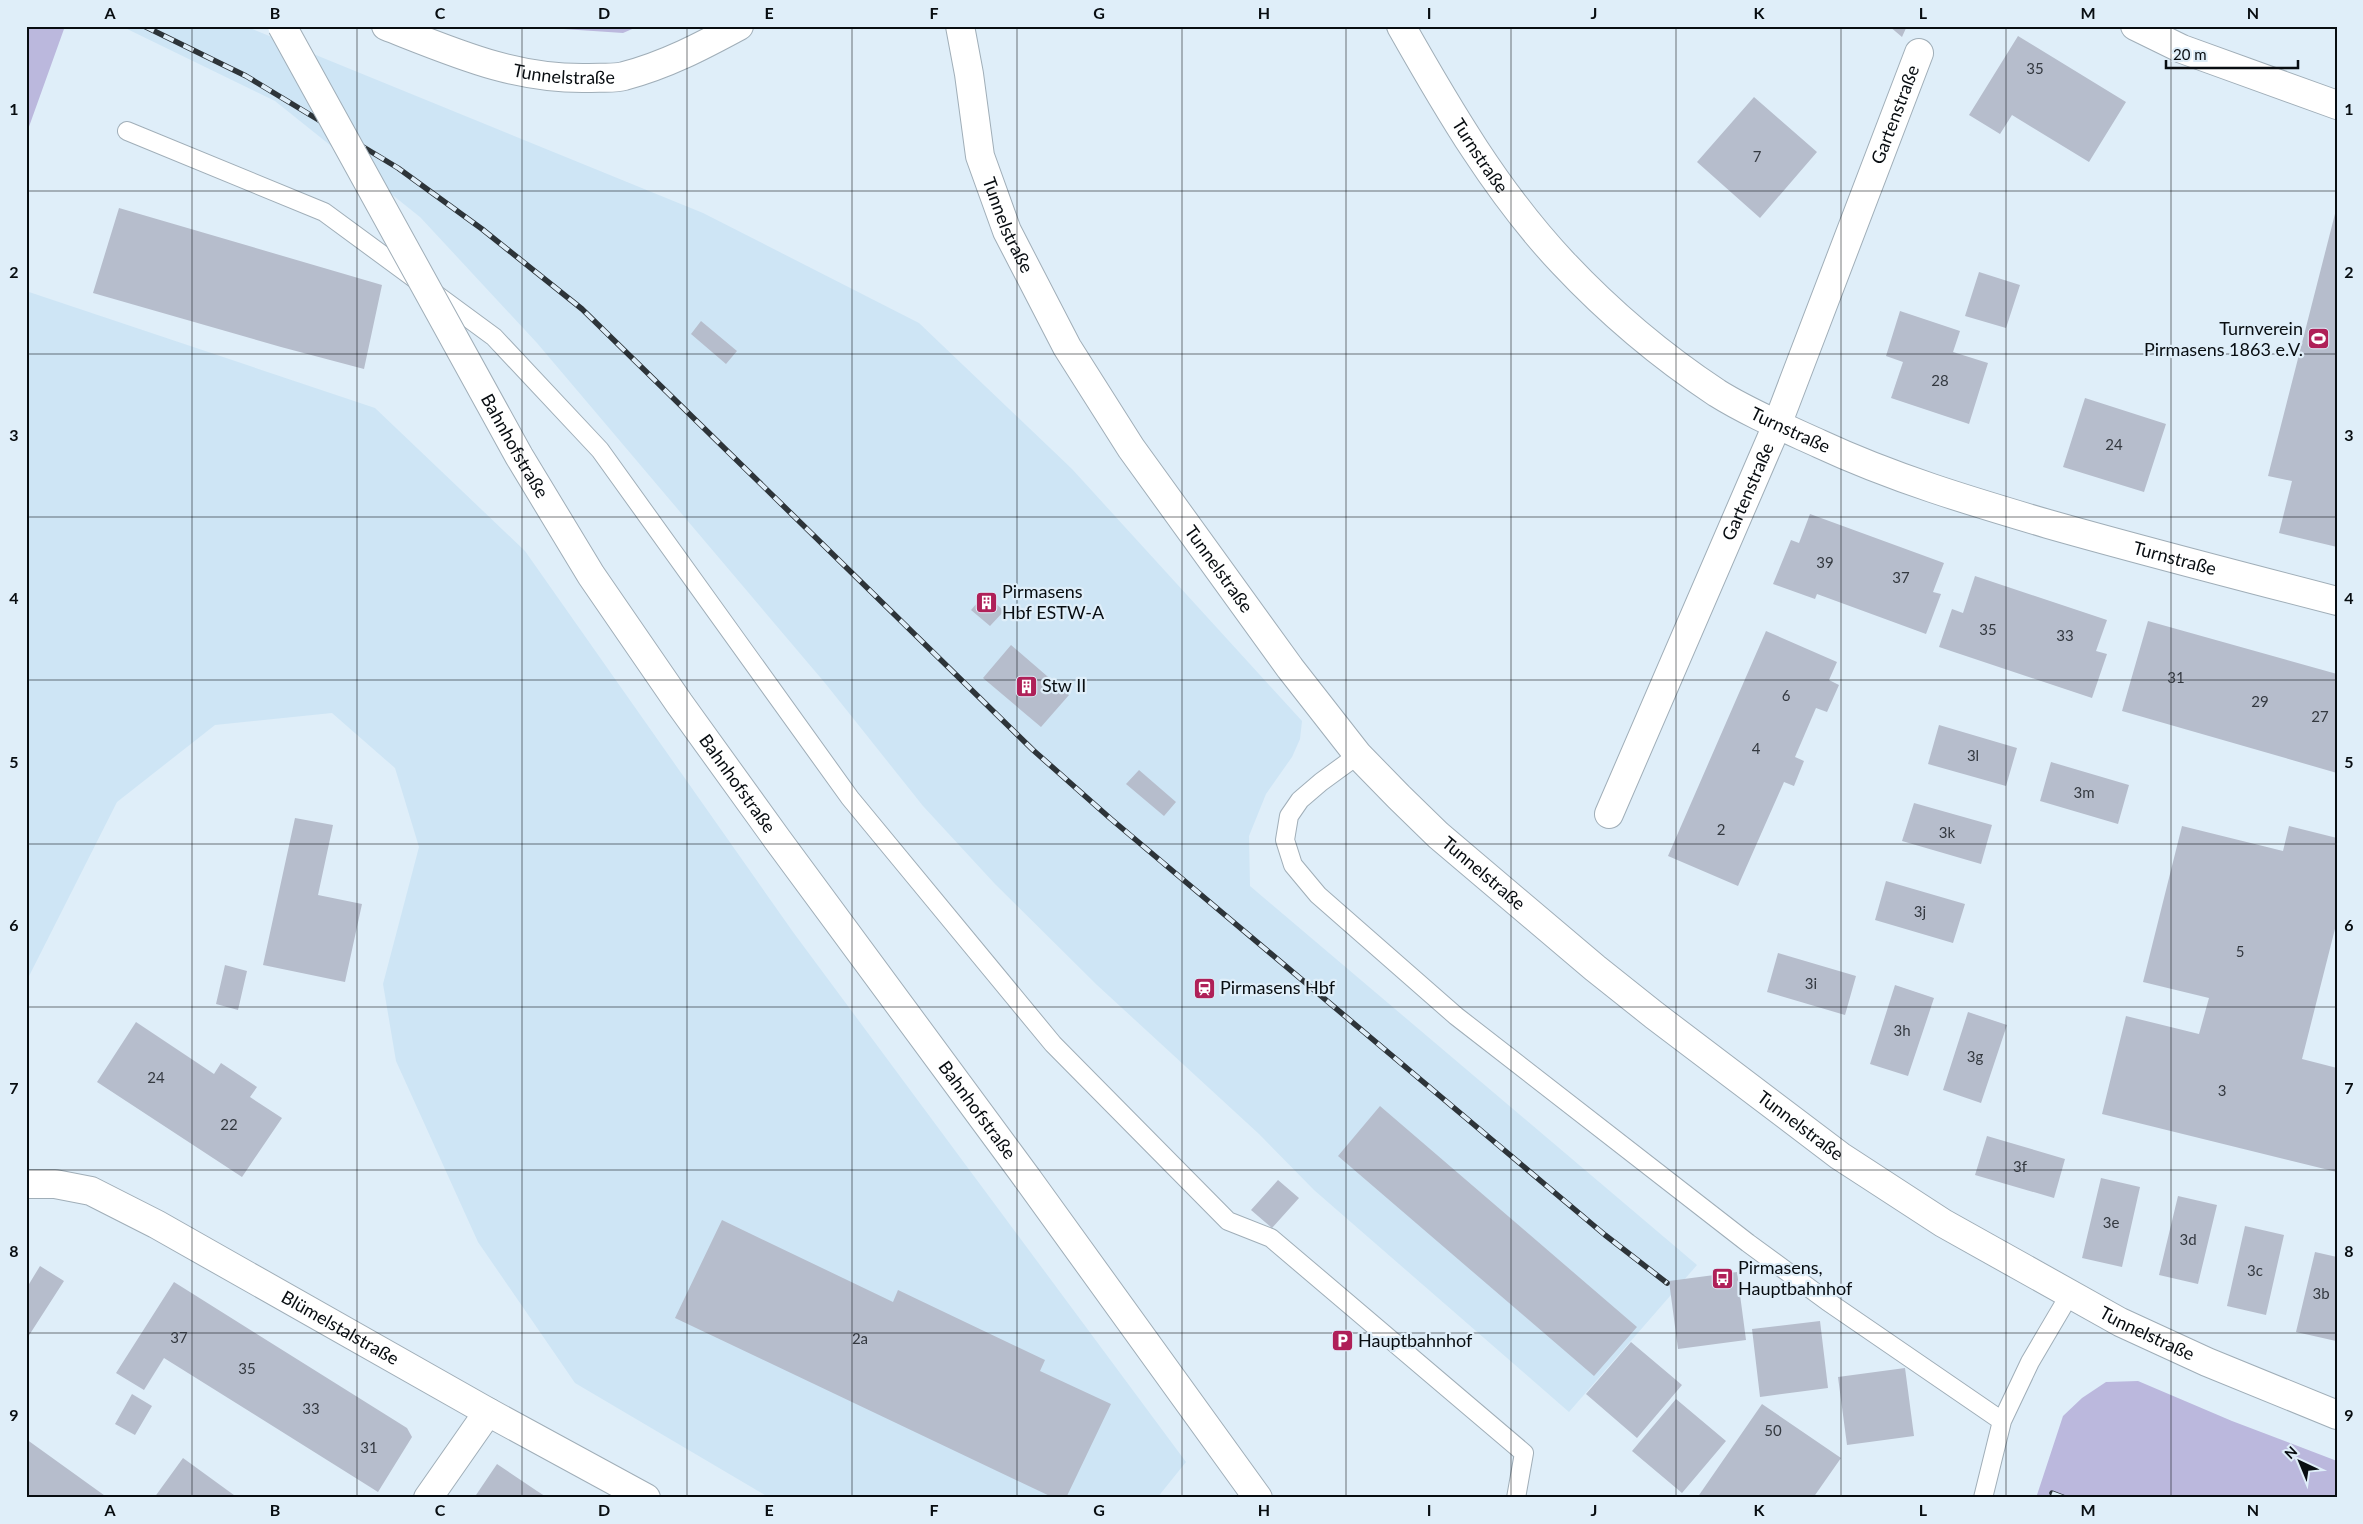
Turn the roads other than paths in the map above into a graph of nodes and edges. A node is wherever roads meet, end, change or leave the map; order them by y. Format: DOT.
graph roads {
  1 [pos="282,26"];
  2 [pos="386,26"];
  3 [pos="739,26"];
  4 [pos="960,26"];
  5 [pos="1401,26"];
  6 [pos="2135,26"];
  7 [pos="1920,53"];
  8 [pos="2337,104"];
  9 [pos="127,131"];
  10 [pos="1777,425"];
  11 [pos="2337,601"];
  12 [pos="1358,755"];
  13 [pos="1609,814"];
  14 [pos="26,1184"];
  15 [pos="2070,1294"];
  16 [pos="488,1412"];
  17 [pos="2337,1415"];
  18 [pos="2002,1421"];
  19 [pos="428,1498"];
  20 [pos="646,1498"];
  21 [pos="1258,1498"];
  22 [pos="1516,1498"];
  23 [pos="1983,1498"];
  1 -- 21 [label="street, Bahnhofstraße, bridge"];
  2 -- 3 [label="street, Tunnelstraße"];
  4 -- 12 [label="street, Tunnelstraße"];
  5 -- 10 [label="street, Turnstraße"];
  6 -- 8 [label="street"];
  7 -- 10 [label="street, Gartenstraße"];
  9 -- 22 [label="lane"];
  10 -- 11 [label="street, Turnstraße"];
  10 -- 13 [label="street, Gartenstraße"];
  12 -- 15 [label="street, Tunnelstraße"];
  12 -- 18 [label="lane"];
  14 -- 16 [label="street, Blümelstalstraße"];
  15 -- 17 [label="street, Tunnelstraße"];
  15 -- 18 [label="lane"];
  16 -- 19 [label="street"];
  16 -- 20 [label="street, Blümelstalstraße"];
  18 -- 23 [label="lane"];
}
